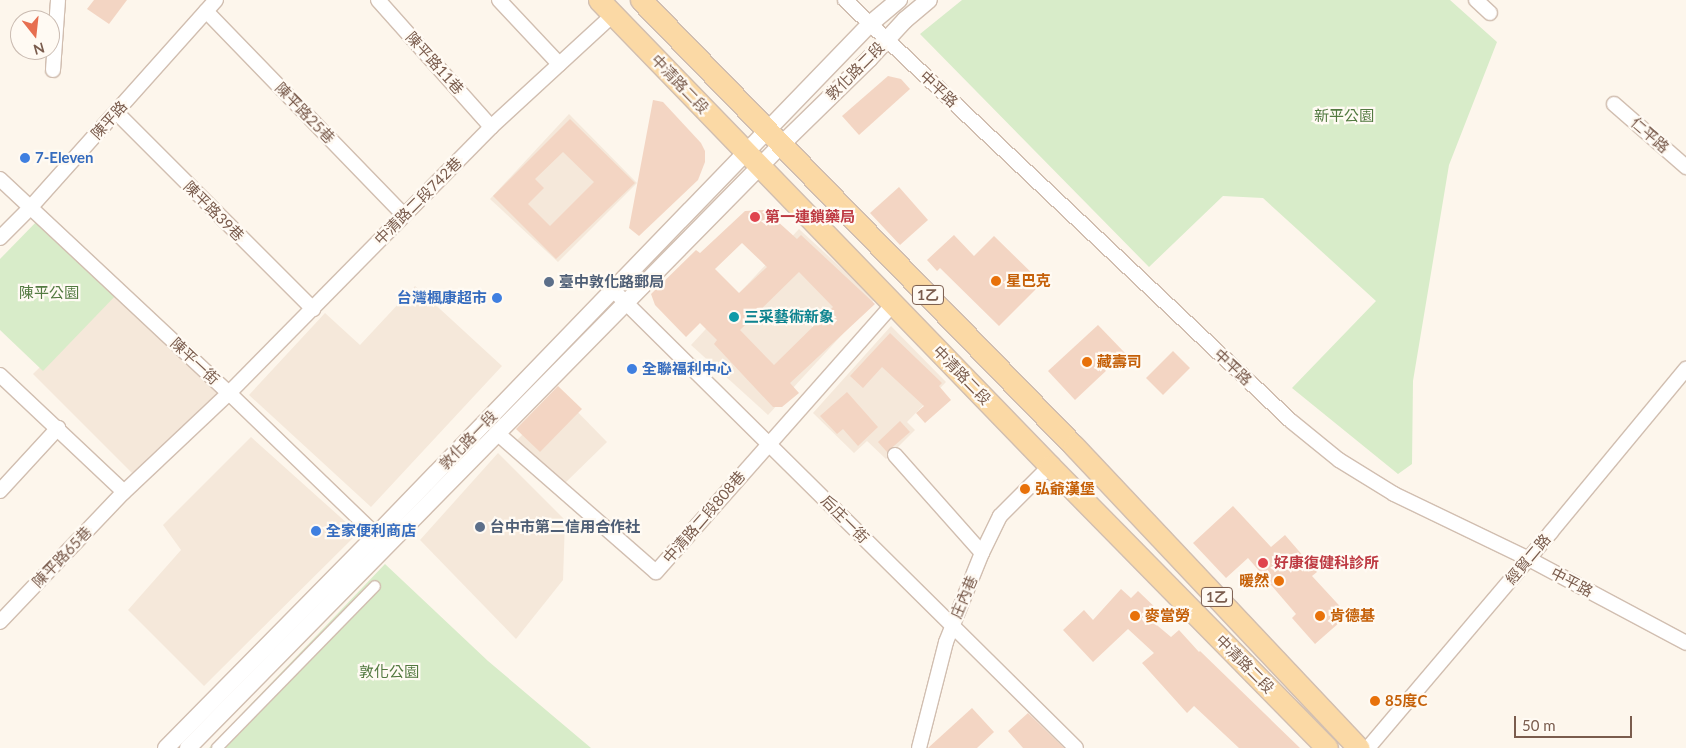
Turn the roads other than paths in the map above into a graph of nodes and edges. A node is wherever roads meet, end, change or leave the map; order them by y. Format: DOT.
graph roads {
  1 [pos="58,0"];
  2 [pos="216,0"];
  3 [pos="378,0"];
  4 [pos="499,0"];
  5 [pos="599,0"];
  6 [pos="641,0"];
  7 [pos="845,0"];
  8 [pos="899,0"];
  9 [pos="929,0"];
  10 [pos="1476,0"];
  11 [pos="206,11"];
  12 [pos="1490,13"];
  13 [pos="614,15"];
  14 [pos="870,24"];
  15 [pos="886,40"];
  16 [pos="559,64"];
  17 [pos="53,70"];
  18 [pos="1614,104"];
  19 [pos="116,112"];
  20 [pos="491,127"];
  21 [pos="775,137"];
  22 [pos="753,160"];
  23 [pos="1686,167"];
  24 [pos="0,179"];
  25 [pos="30,208"];
  26 [pos="404,215"];
  27 [pos="0,238"];
  28 [pos="613,290"];
  29 [pos="626,303"];
  30 [pos="893,304"];
  31 [pos="313,308"];
  32 [pos="1686,369"];
  33 [pos="0,376"];
  34 [pos="229,393"];
  35 [pos="58,428"];
  36 [pos="497,433"];
  37 [pos="769,444"];
  38 [pos="895,455"];
  39 [pos="1050,466"];
  40 [pos="0,492"];
  41 [pos="124,492"];
  42 [pos="381,540"];
  43 [pos="982,553"];
  44 [pos="1529,559"];
  45 [pos="375,586"];
  46 [pos="0,622"];
  47 [pos="952,625"];
  48 [pos="1686,643"];
  49 [pos="166,748"];
  50 [pos="188,748"];
  51 [pos="217,748"];
  52 [pos="919,748"];
  53 [pos="1076,748"];
  54 [pos="1327,748"];
  55 [pos="1359,748"];
  56 [pos="1368,748"];
  1 -- 17 [label="street"];
  2 -- 11 [label="street, 陳平路"];
  3 -- 20 [label="street, 陳平路11巷"];
  4 -- 16 [label="street"];
  5 -- 13 [label="main road, 中清路二段 / 1乙"];
  6 -- 21 [label="main road, 中清路二段 / 1乙"];
  7 -- 14 [label="street, 中平路"];
  8 -- 14 [label="street, 敦化路二段"];
  9 -- 15 [label="street, 敦化路二段"];
  10 -- 12 [label="street"];
  11 -- 19 [label="street, 陳平路"];
  11 -- 26 [label="street, 陳平路25巷"];
  13 -- 16 [label="street, 中清路二段742巷"];
  13 -- 22 [label="main road, 中清路二段 / 1乙"];
  14 -- 15 [label="street, 中平路"];
  14 -- 21 [label="street, 敦化路二段"];
  15 -- 21 [label="street, 敦化路二段"];
  15 -- 44 [label="street, 中平路"];
  16 -- 20 [label="street, 中清路二段742巷"];
  18 -- 23 [label="street, 仁平路"];
  19 -- 25 [label="street, 陳平路"];
  19 -- 31 [label="street, 陳平路39巷"];
  20 -- 26 [label="street, 中清路二段742巷"];
  21 -- 22 [label="street, 敦化路一段"];
  21 -- 55 [label="main road, 中清路二段 / 1乙"];
  22 -- 28 [label="street, 敦化路一段"];
  22 -- 29 [label="street, 敦化路一段"];
  22 -- 30 [label="main road, 中清路二段 / 1乙"];
  24 -- 25 [label="street, 陳平一街"];
  25 -- 27 [label="street, 陳平路"];
  25 -- 34 [label="street, 陳平一街"];
  26 -- 31 [label="street, 中清路二段742巷"];
  28 -- 29 [label="street, 后庄一街"];
  28 -- 42 [label="street, 敦化路一段"];
  29 -- 36 [label="street, 敦化路一段"];
  29 -- 37 [label="street, 后庄一街"];
  30 -- 37 [label="street, 中清路二段808巷"];
  30 -- 39 [label="main road, 中清路二段 / 1乙"];
  31 -- 34 [label="street, 中清路二段742巷"];
  32 -- 44 [label="street, 經貿二路"];
  33 -- 35 [label="street"];
  34 -- 41 [label="street, 陳平路65巷"];
  34 -- 42 [label="street, 陳平一街"];
  35 -- 40 [label="street"];
  35 -- 41 [label="street"];
  36 -- 37 [label="street, 中清路二段808巷"];
  36 -- 42 [label="street, 敦化路一段"];
  37 -- 47 [label="street, 后庄一街"];
  38 -- 43 [label="street"];
  39 -- 43 [label="street, 庄內巷"];
  39 -- 54 [label="main road, 中清路二段 / 1乙"];
  41 -- 46 [label="street, 陳平路65巷"];
  42 -- 49 [label="street, 敦化路一段"];
  42 -- 50 [label="street, 敦化路一段"];
  43 -- 47 [label="street, 庄內巷"];
  44 -- 48 [label="street, 中平路"];
  44 -- 56 [label="street, 經貿二路"];
  45 -- 51 [label="street"];
  47 -- 52 [label="street, 庄內巷"];
  47 -- 53 [label="street, 后庄一街"];
}
